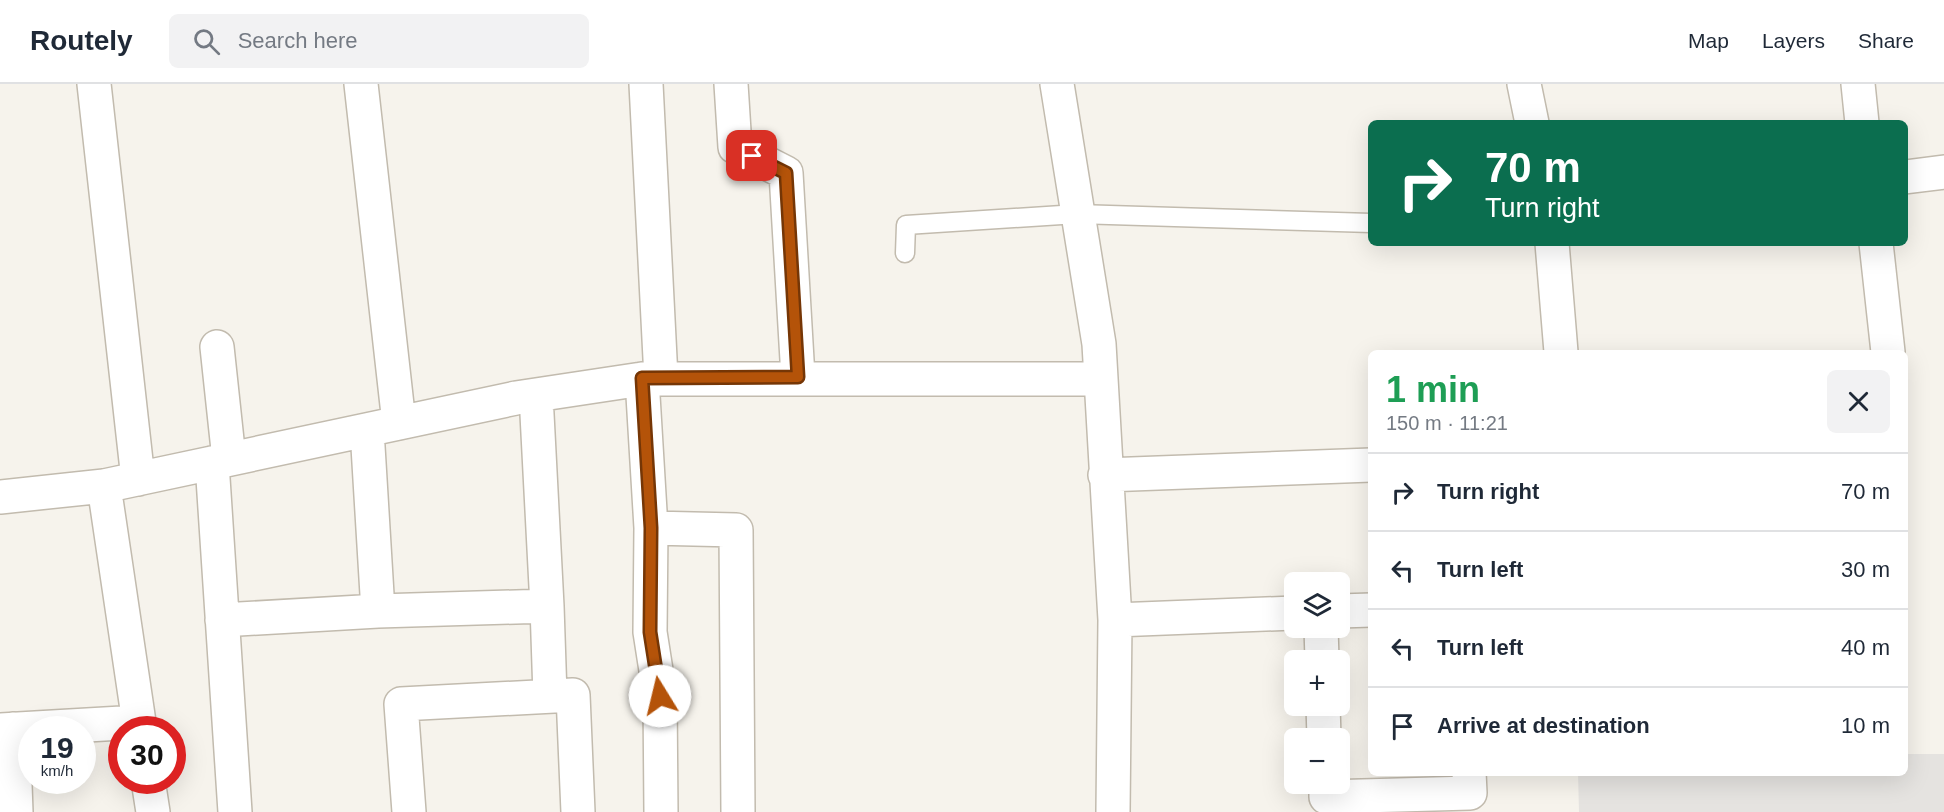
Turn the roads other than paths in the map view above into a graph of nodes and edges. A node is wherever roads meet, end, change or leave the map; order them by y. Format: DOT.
graph roads {
  1 [pos="94,84"];
  2 [pos="361,84"];
  3 [pos="646,84"];
  4 [pos="731,84"];
  5 [pos="1057,84"];
  6 [pos="1524,84"];
  7 [pos="1858,84"];
  8 [pos="1531,120"];
  9 [pos="1862,120"];
  10 [pos="1944,172"];
  11 [pos="1908,177"];
  12 [pos="1077,214"];
  13 [pos="1368,223"];
  14 [pos="1552,246"];
  15 [pos="1876,246"];
  16 [pos="906,253"];
  17 [pos="217,347"];
  18 [pos="1561,350"];
  19 [pos="1888,350"];
  20 [pos="798,377"];
  21 [pos="651,378"];
  22 [pos="1101,379"];
  23 [pos="536,395"];
  24 [pos="399,423"];
  25 [pos="367,430"];
  26 [pos="221,461"];
  27 [pos="1368,465"];
  28 [pos="1105,475"];
  29 [pos="138,479"];
  30 [pos="104,486"];
  31 [pos="0,497"];
  32 [pos="651,528"];
  33 [pos="547,606"];
  34 [pos="1368,610"];
  35 [pos="378,611"];
  36 [pos="1350,611"];
  37 [pos="1284,613"];
  38 [pos="222,620"];
  39 [pos="1115,620"];
  40 [pos="550,696"];
  41 [pos="138,716"];
  42 [pos="108,727"];
  43 [pos="7,729"];
  44 [pos="1469,776"];
  45 [pos="150,794"];
  46 [pos="1326,794"];
  47 [pos="16,812"];
  48 [pos="153,812"];
  49 [pos="235,812"];
  50 [pos="409,812"];
  51 [pos="578,812"];
  52 [pos="661,812"];
  53 [pos="738,812"];
  54 [pos="1113,812"];
  1 -- 29 [label="street"];
  2 -- 24 [label="street"];
  3 -- 21 [label="street"];
  4 -- 20 [label="street"];
  5 -- 12 [label="street"];
  6 -- 8 [label="street"];
  7 -- 9 [label="street"];
  10 -- 11 [label="street"];
  12 -- 13 [label="lane"];
  12 -- 16 [label="lane"];
  12 -- 22 [label="street"];
  14 -- 18 [label="street"];
  15 -- 19 [label="street"];
  17 -- 26 [label="street"];
  20 -- 21 [label="street"];
  20 -- 22 [label="street"];
  21 -- 23 [label="street"];
  21 -- 32 [label="street"];
  22 -- 28 [label="street"];
  23 -- 24 [label="street"];
  23 -- 33 [label="street"];
  24 -- 25 [label="street"];
  25 -- 26 [label="street"];
  25 -- 35 [label="street"];
  26 -- 29 [label="street"];
  26 -- 38 [label="street"];
  27 -- 28 [label="street"];
  28 -- 39 [label="street"];
  29 -- 30 [label="street"];
  30 -- 31 [label="street"];
  30 -- 41 [label="street"];
  32 -- 52 [label="street"];
  32 -- 53 [label="street"];
  33 -- 35 [label="street"];
  33 -- 40 [label="street"];
  34 -- 36 [label="street"];
  35 -- 38 [label="street"];
  37 -- 39 [label="street"];
  38 -- 49 [label="street"];
  39 -- 54 [label="street"];
  40 -- 50 [label="street"];
  40 -- 51 [label="street"];
  42 -- 43 [label="street"];
  43 -- 47 [label="street"];
  44 -- 46 [label="street"];
  45 -- 48 [label="street"];
}
